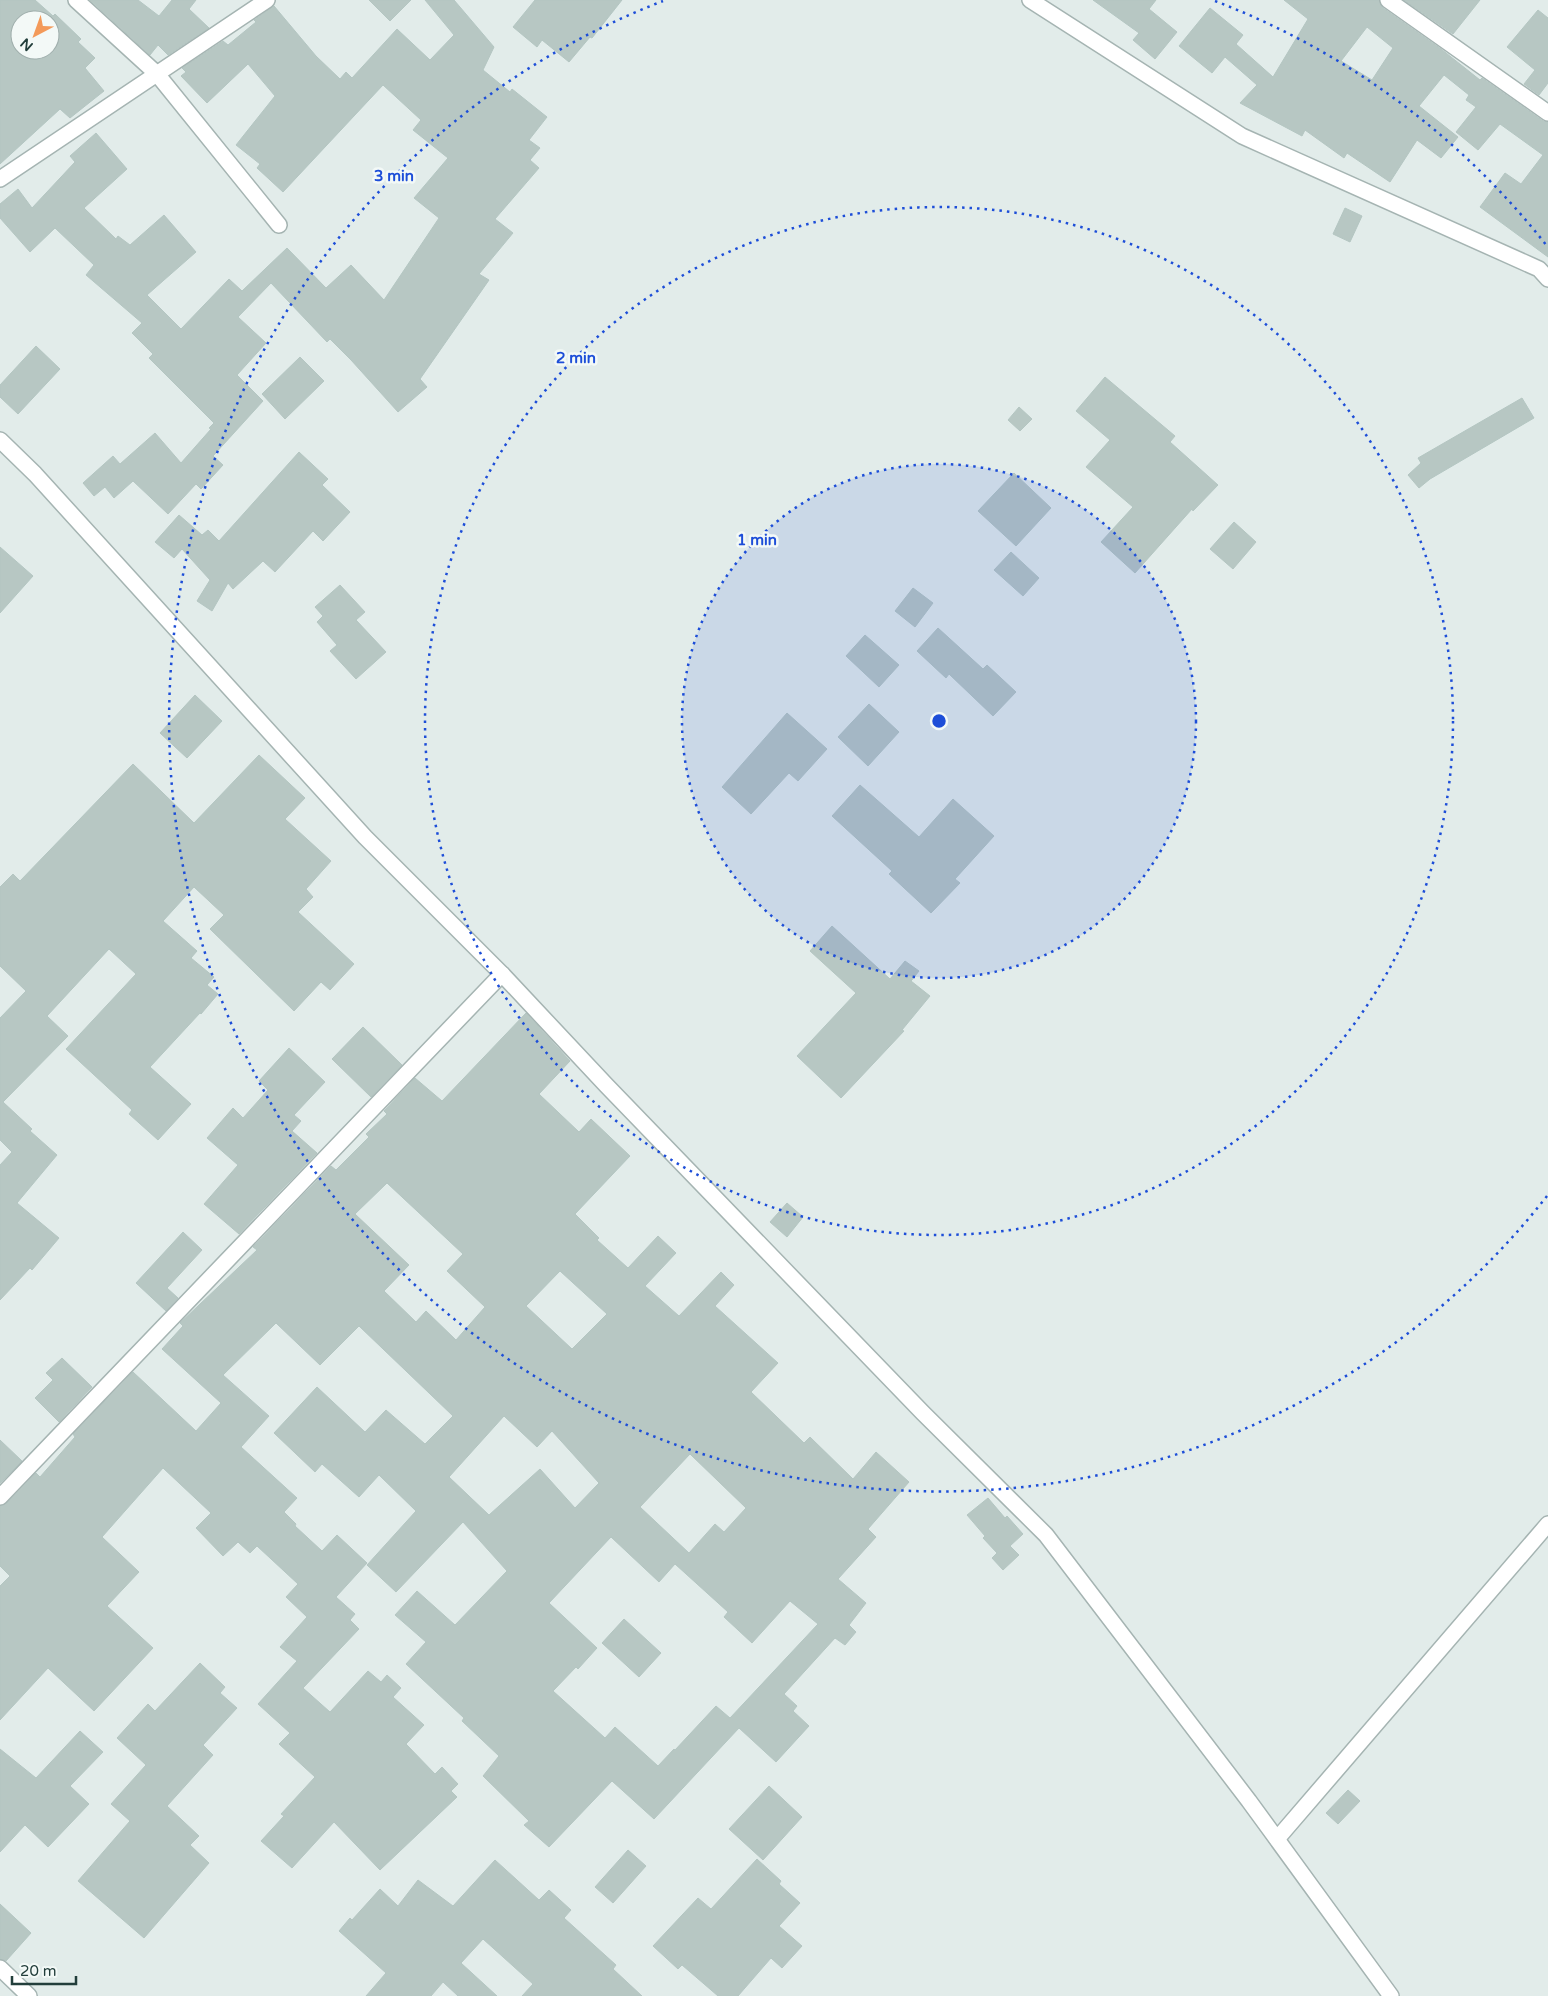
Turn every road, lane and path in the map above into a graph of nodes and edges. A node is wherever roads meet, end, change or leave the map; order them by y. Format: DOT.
graph roads {
  1 [pos="76,0"];
  2 [pos="267,0"];
  3 [pos="1030,0"];
  4 [pos="1388,0"];
  5 [pos="157,74"];
  6 [pos="1548,113"];
  7 [pos="1,176"];
  8 [pos="279,225"];
  9 [pos="1548,279"];
  10 [pos="0,440"];
  11 [pos="502,974"];
  12 [pos="0,1496"];
  13 [pos="1548,1524"];
  14 [pos="1277,1839"];
  15 [pos="0,1968"];
  16 [pos="29,1996"];
  17 [pos="1392,1996"];
  1 -- 5 [label="street"];
  2 -- 5 [label="street"];
  3 -- 9 [label="street"];
  4 -- 6 [label="street"];
  5 -- 7 [label="street"];
  5 -- 8 [label="street"];
  10 -- 11 [label="street"];
  11 -- 12 [label="street"];
  11 -- 14 [label="street"];
  13 -- 14 [label="street"];
  14 -- 17 [label="street"];
  15 -- 16 [label="street"];
}
